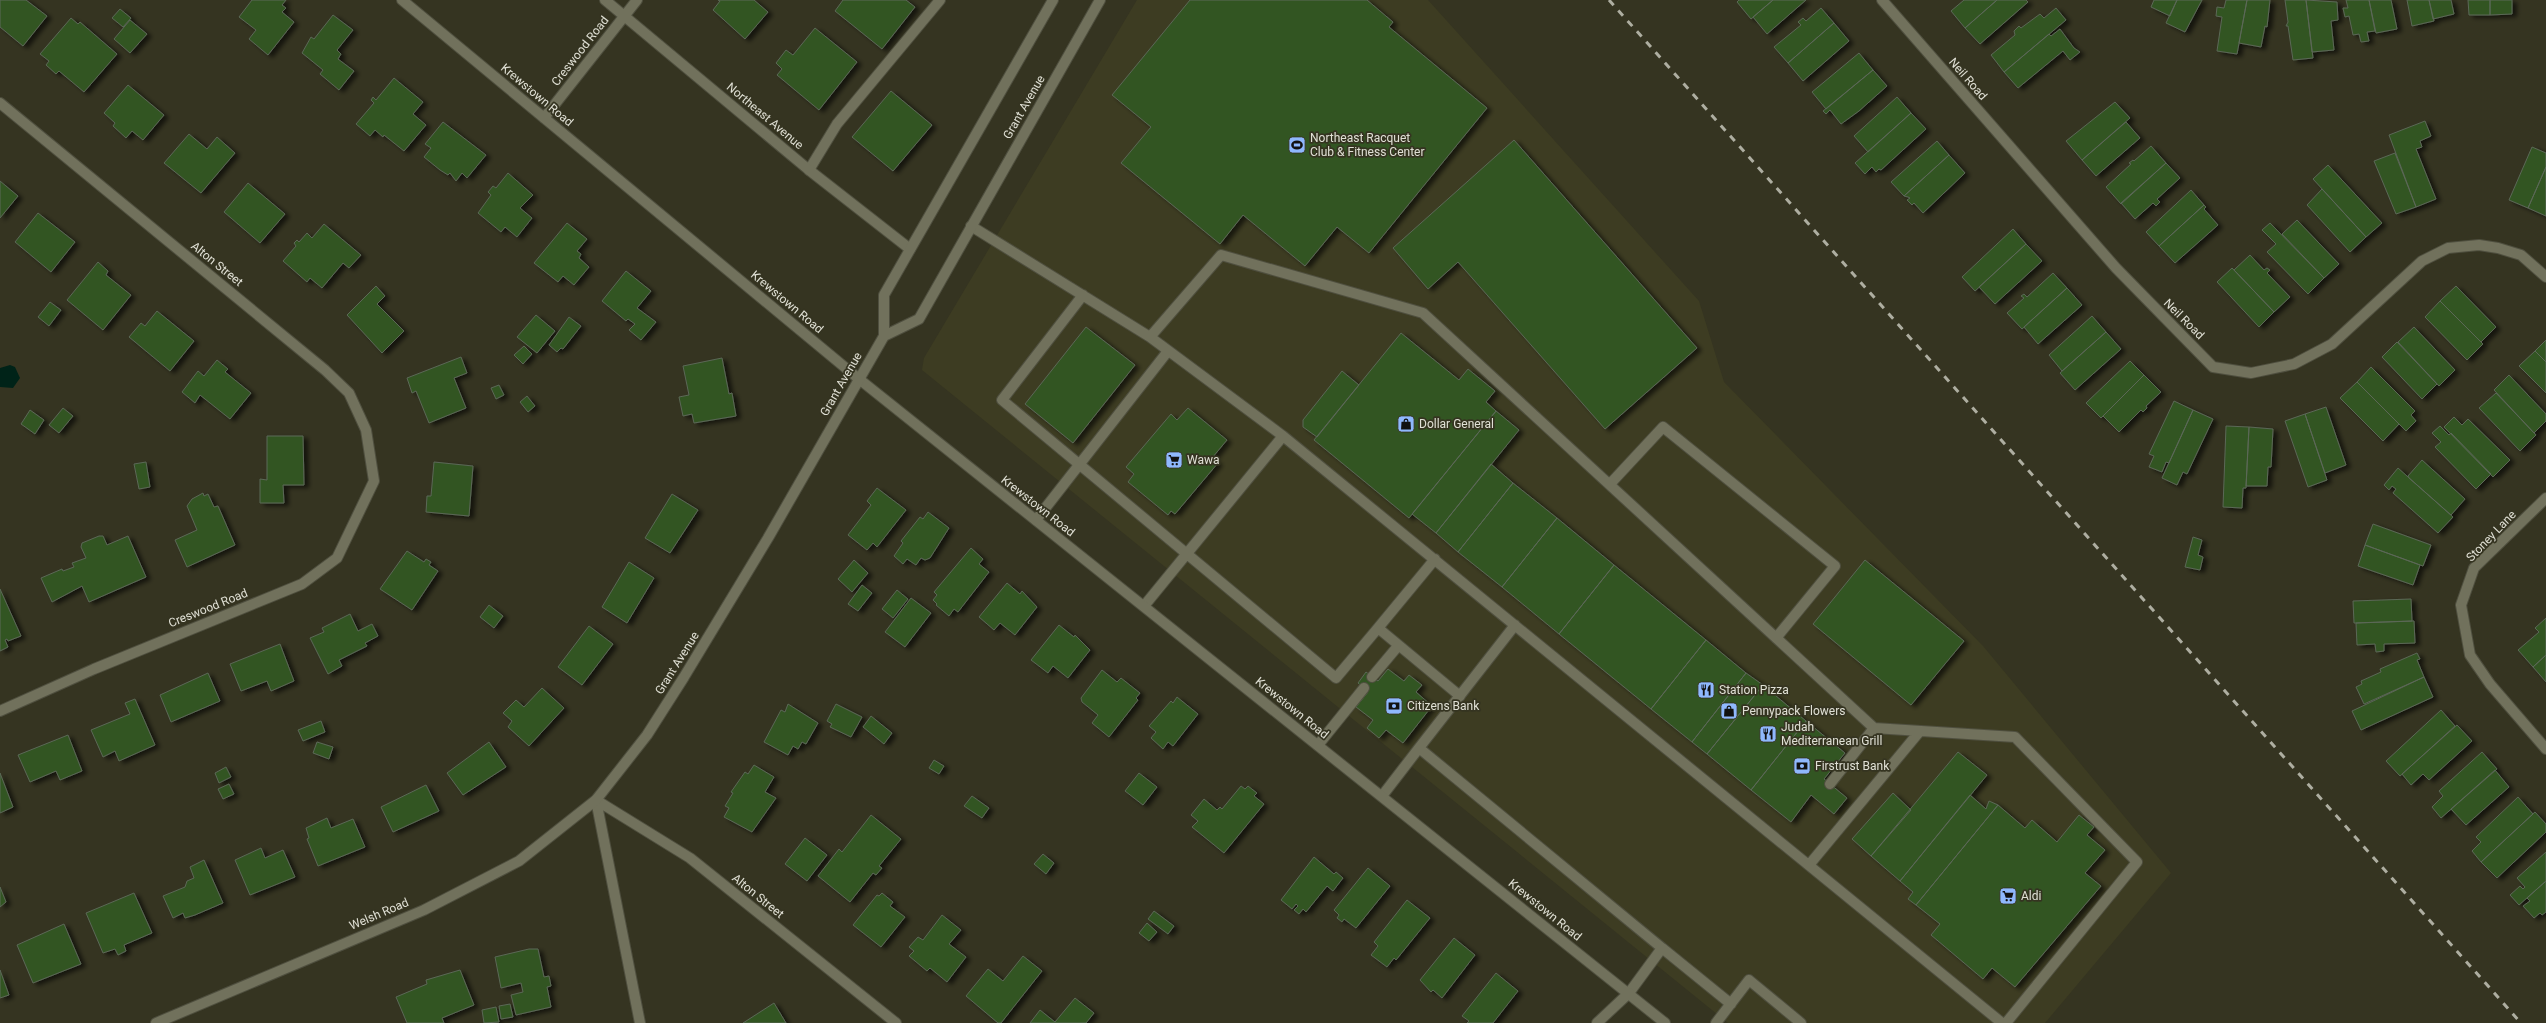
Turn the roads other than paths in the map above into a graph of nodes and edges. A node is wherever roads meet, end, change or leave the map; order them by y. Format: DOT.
graph roads {
  1 [pos="402,0"];
  2 [pos="605,0"];
  3 [pos="637,0"];
  4 [pos="940,0"];
  5 [pos="1053,0"];
  6 [pos="1100,0"];
  7 [pos="1882,0"];
  8 [pos="624,16"];
  9 [pos="0,103"];
  10 [pos="544,118"];
  11 [pos="809,170"];
  12 [pos="971,226"];
  13 [pos="910,249"];
  14 [pos="2546,277"];
  15 [pos="1083,295"];
  16 [pos="884,336"];
  17 [pos="1150,337"];
  18 [pos="1168,351"];
  19 [pos="859,379"];
  20 [pos="1283,436"];
  21 [pos="1080,464"];
  22 [pos="373,474"];
  23 [pos="1610,484"];
  24 [pos="2546,498"];
  25 [pos="1036,520"];
  26 [pos="1185,555"];
  27 [pos="1435,559"];
  28 [pos="1144,606"];
  29 [pos="1515,625"];
  30 [pos="1378,628"];
  31 [pos="1776,638"];
  32 [pos="1398,646"];
  33 [pos="1372,677"];
  34 [pos="1364,688"];
  35 [pos="1460,696"];
  36 [pos="0,711"];
  37 [pos="1874,728"];
  38 [pos="1920,731"];
  39 [pos="1318,745"];
  40 [pos="1420,748"];
  41 [pos="2546,749"];
  42 [pos="1830,784"];
  43 [pos="1382,796"];
  44 [pos="596,800"];
  45 [pos="1809,865"];
  46 [pos="1662,948"];
  47 [pos="1629,993"];
  48 [pos="1731,1004"];
  49 [pos="156,1023"];
  50 [pos="640,1023"];
  51 [pos="896,1023"];
  52 [pos="1597,1023"];
  53 [pos="1666,1023"];
  54 [pos="1716,1023"];
  55 [pos="1801,1023"];
  56 [pos="2002,1023"];
  57 [pos="2006,1023"];
  1 -- 10 [label="street, Krewstown Road"];
  2 -- 8 [label="street, Northeast Avenue"];
  3 -- 8 [label="street, Creswood Road"];
  4 -- 11 [label="street"];
  5 -- 13 [label="street"];
  6 -- 12 [label="street, Grant Avenue"];
  7 -- 14 [label="street, Neil Road"];
  8 -- 10 [label="street, Creswood Road"];
  8 -- 11 [label="street, Northeast Avenue"];
  9 -- 22 [label="street, Alton Street"];
  10 -- 19 [label="street, Krewstown Road"];
  11 -- 13 [label="street, Northeast Avenue"];
  12 -- 15 [label="street"];
  12 -- 16 [label="street, Grant Avenue"];
  13 -- 16 [label="street"];
  15 -- 17 [label="street"];
  15 -- 21 [label="street"];
  16 -- 19 [label="street, Grant Avenue"];
  17 -- 18 [label="street"];
  17 -- 23 [label="street"];
  18 -- 20 [label="street"];
  18 -- 21 [label="street"];
  19 -- 25 [label="street, Krewstown Road"];
  19 -- 44 [label="street, Grant Avenue"];
  20 -- 26 [label="street"];
  20 -- 27 [label="street"];
  21 -- 25 [label="street"];
  21 -- 26 [label="street"];
  22 -- 36 [label="street, Creswood Road"];
  23 -- 31 [label="street"];
  23 -- 31 [label="street"];
  24 -- 41 [label="street, Stoney Lane"];
  25 -- 28 [label="street, Krewstown Road"];
  26 -- 28 [label="street"];
  26 -- 30 [label="street"];
  27 -- 29 [label="street"];
  27 -- 30 [label="street"];
  28 -- 39 [label="street, Krewstown Road"];
  29 -- 35 [label="street"];
  29 -- 45 [label="street"];
  30 -- 32 [label="street"];
  31 -- 37 [label="street"];
  32 -- 33 [label="street"];
  32 -- 35 [label="street"];
  34 -- 39 [label="street"];
  35 -- 40 [label="street"];
  37 -- 38 [label="street"];
  37 -- 42 [label="street"];
  38 -- 45 [label="street"];
  38 -- 57 [label="street"];
  39 -- 43 [label="street, Krewstown Road"];
  40 -- 43 [label="street"];
  40 -- 46 [label="street"];
  43 -- 47 [label="street, Krewstown Road"];
  44 -- 49 [label="street, Welsh Road"];
  44 -- 50 [label="street"];
  44 -- 51 [label="street, Alton Street"];
  45 -- 56 [label="street"];
  46 -- 47 [label="street"];
  46 -- 48 [label="street"];
  47 -- 52 [label="street"];
  47 -- 53 [label="street, Krewstown Road"];
  48 -- 54 [label="street"];
  48 -- 55 [label="street"];
}
